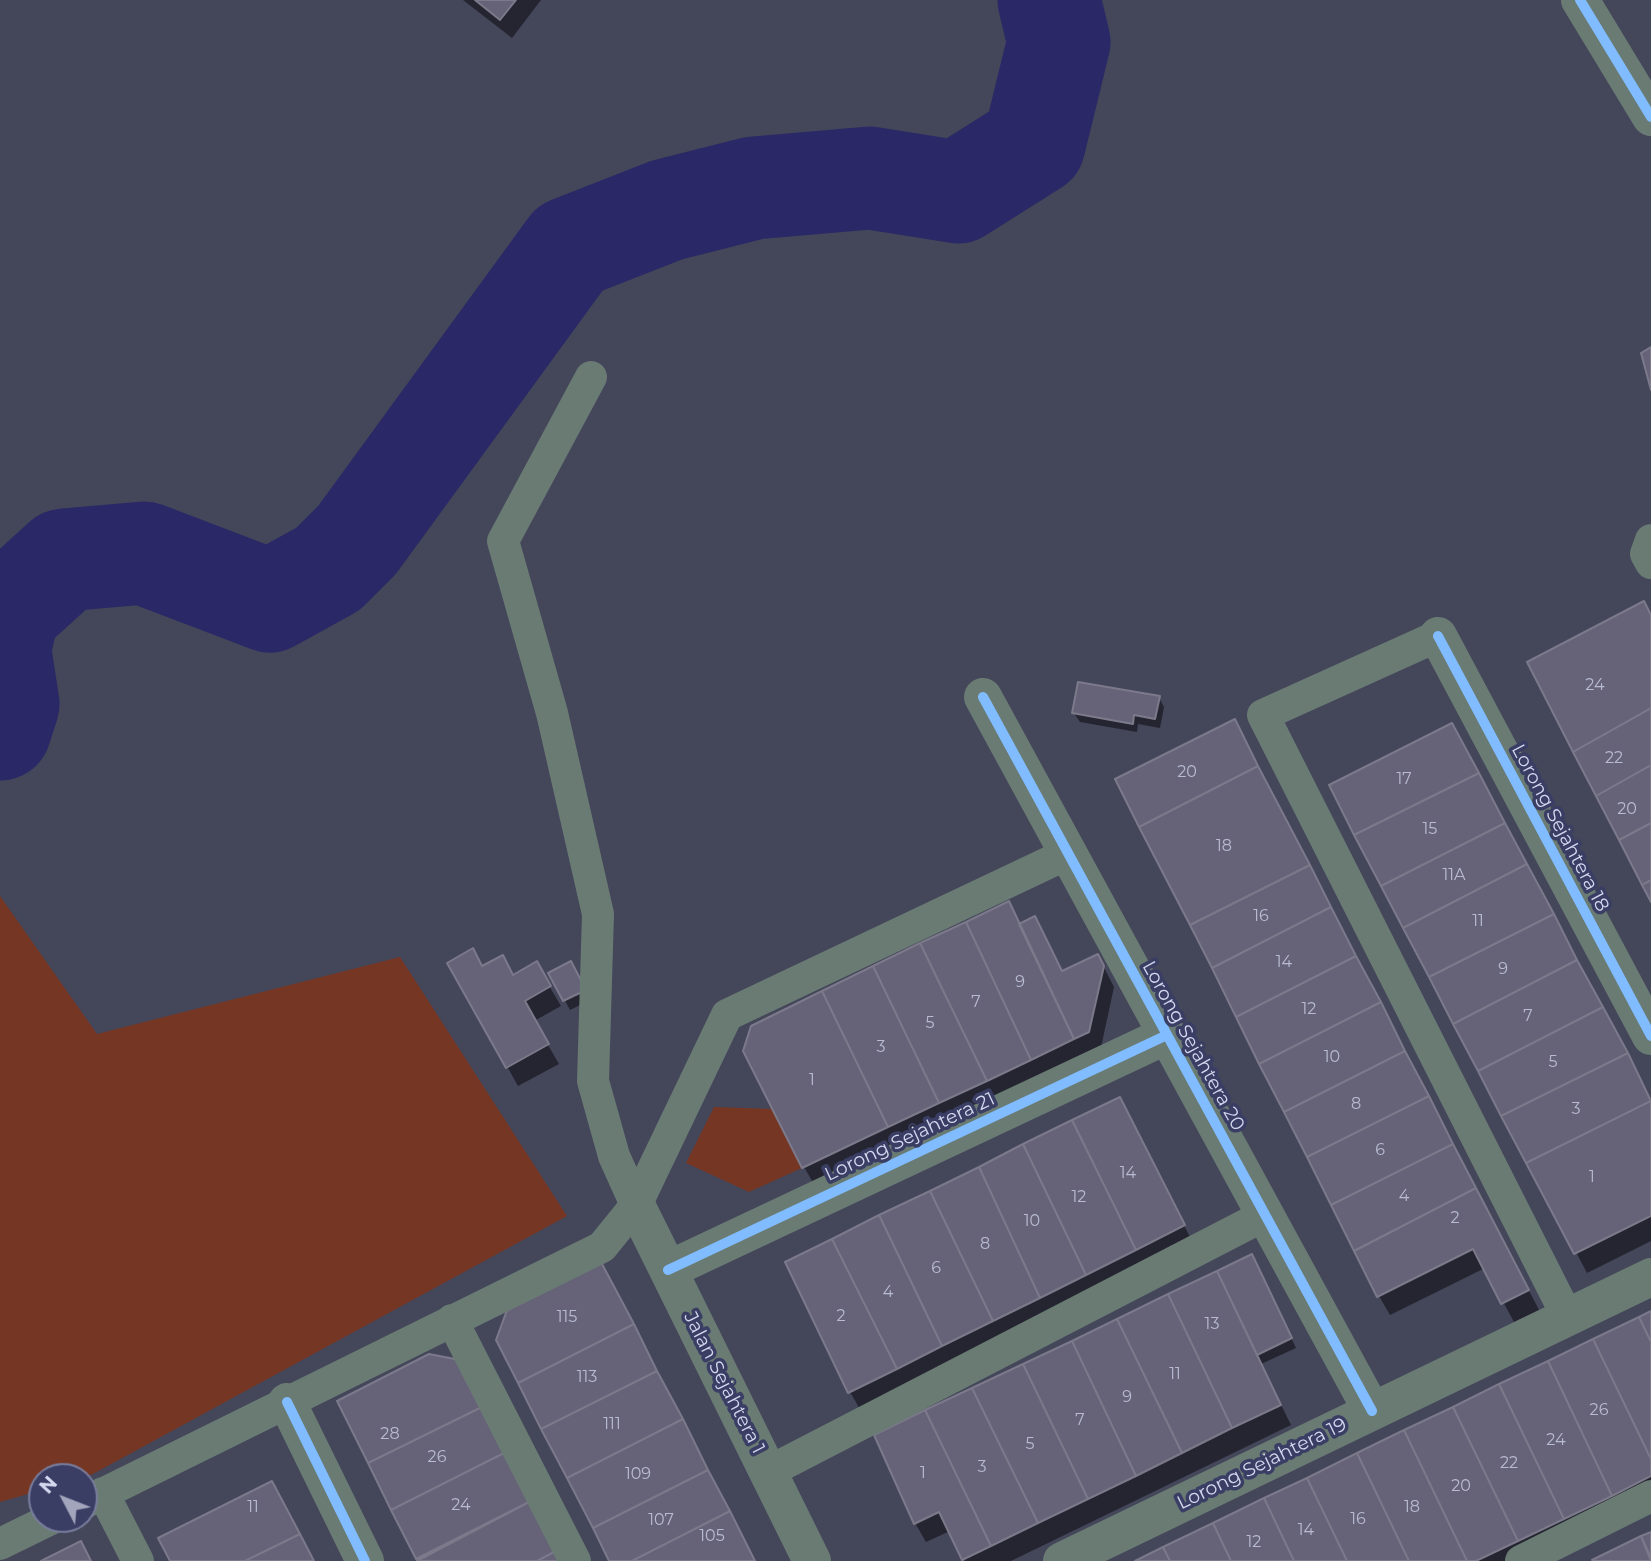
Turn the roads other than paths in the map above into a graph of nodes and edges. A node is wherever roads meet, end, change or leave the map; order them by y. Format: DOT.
graph roads {
  1 [pos="1580,0"];
  2 [pos="1651,117"];
  3 [pos="591,377"];
  4 [pos="1651,540"];
  5 [pos="1651,563"];
  6 [pos="1438,636"];
  7 [pos="982,697"];
  8 [pos="1069,853"];
  9 [pos="1167,1035"];
  10 [pos="1651,1036"];
  11 [pos="636,1205"];
  12 [pos="1265,1215"];
  13 [pos="668,1270"];
  14 [pos="1651,1277"];
  15 [pos="1568,1318"];
  16 [pos="452,1320"];
  17 [pos="287,1402"];
  18 [pos="1372,1411"];
  19 [pos="768,1472"];
  20 [pos="98,1496"];
  21 [pos="1651,1496"];
  22 [pos="98,1504"];
  23 [pos="28,1530"];
  24 [pos="0,1544"];
  25 [pos="138,1561"];
  26 [pos="365,1561"];
  27 [pos="575,1561"];
  28 [pos="812,1561"];
  29 [pos="1062,1561"];
  30 [pos="1521,1561"];
  1 -- 2 [label="street"];
  3 -- 11 [label="lane"];
  4 -- 5 [label="lane"];
  6 -- 10 [label="street, Lorong Sejahtera 18"];
  6 -- 15 [label="lane"];
  7 -- 8 [label="street, Lorong Sejahtera 20"];
  8 -- 9 [label="street, Lorong Sejahtera 20"];
  8 -- 11 [label="lane"];
  9 -- 12 [label="street, Lorong Sejahtera 20"];
  9 -- 13 [label="street, Lorong Sejahtera 21"];
  11 -- 13 [label="street, Jalan Sejahtera 1"];
  11 -- 16 [label="lane"];
  12 -- 18 [label="street, Lorong Sejahtera 20"];
  12 -- 19 [label="lane"];
  13 -- 19 [label="street, Jalan Sejahtera 1"];
  14 -- 15 [label="street, Lorong Sejahtera 19"];
  15 -- 18 [label="street, Lorong Sejahtera 19"];
  16 -- 17 [label="lane"];
  16 -- 27 [label="lane"];
  17 -- 20 [label="lane"];
  17 -- 26 [label="street"];
  18 -- 29 [label="street, Lorong Sejahtera 19"];
  19 -- 28 [label="street, Jalan Sejahtera 1"];
  21 -- 30 [label="lane"];
  22 -- 25 [label="lane"];
  23 -- 24 [label="lane"];
}
